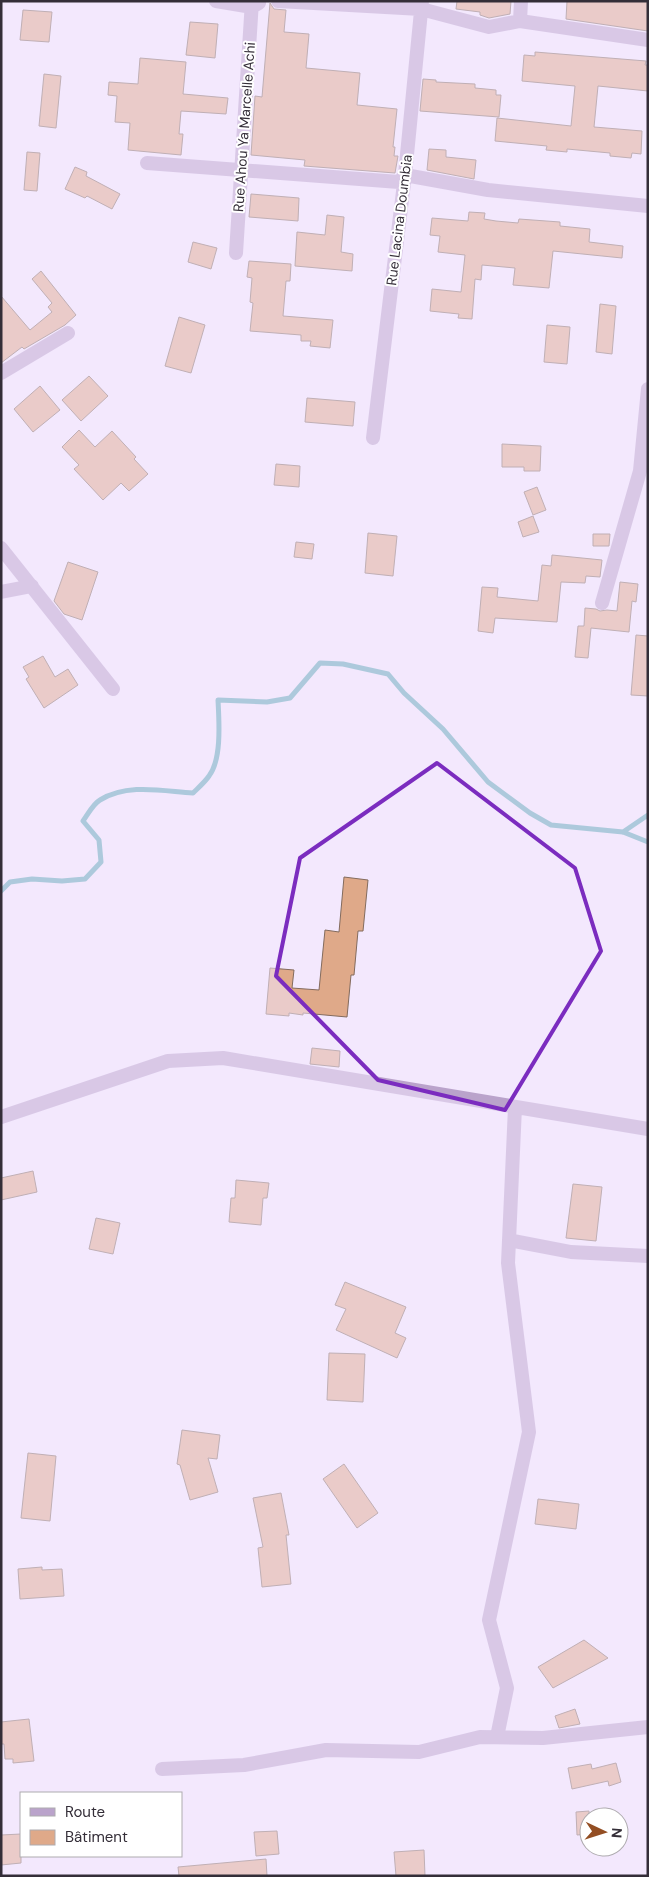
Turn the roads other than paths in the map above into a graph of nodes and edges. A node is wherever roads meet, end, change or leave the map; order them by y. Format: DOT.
graph roads {
  1 [pos="216,1"];
  2 [pos="278,1"];
  3 [pos="521,1"];
  4 [pos="255,3"];
  5 [pos="422,5"];
  6 [pos="520,22"];
  7 [pos="648,40"];
  8 [pos="147,163"];
  9 [pos="241,170"];
  10 [pos="405,175"];
  11 [pos="648,206"];
  12 [pos="236,253"];
  13 [pos="68,333"];
  14 [pos="1,373"];
  15 [pos="648,389"];
  16 [pos="373,438"];
  17 [pos="1,548"];
  18 [pos="32,586"];
  19 [pos="1,592"];
  20 [pos="602,603"];
  21 [pos="113,689"];
  22 [pos="515,1107"];
  23 [pos="1,1116"];
  24 [pos="648,1129"];
  25 [pos="509,1240"];
  26 [pos="648,1256"];
  27 [pos="648,1727"];
  28 [pos="497,1737"];
  29 [pos="162,1769"];
  1 -- 4 [label="street"];
  2 -- 5 [label="street"];
  3 -- 6 [label="street"];
  4 -- 9 [label="street, Rue Ahou Ya Marcelle Achi"];
  5 -- 6 [label="street"];
  5 -- 10 [label="street, Rue Lacina Doumbia"];
  6 -- 7 [label="street"];
  8 -- 9 [label="street"];
  9 -- 10 [label="street"];
  9 -- 12 [label="street, Rue Ahou Ya Marcelle Achi"];
  10 -- 11 [label="street"];
  10 -- 16 [label="street, Rue Lacina Doumbia"];
  13 -- 14 [label="street"];
  15 -- 20 [label="street"];
  17 -- 18 [label="street"];
  18 -- 19 [label="street"];
  18 -- 21 [label="street"];
  22 -- 23 [label="street"];
  22 -- 24 [label="street"];
  22 -- 25 [label="street"];
  25 -- 26 [label="street"];
  25 -- 28 [label="street"];
  27 -- 28 [label="street"];
  28 -- 29 [label="street"];
}
